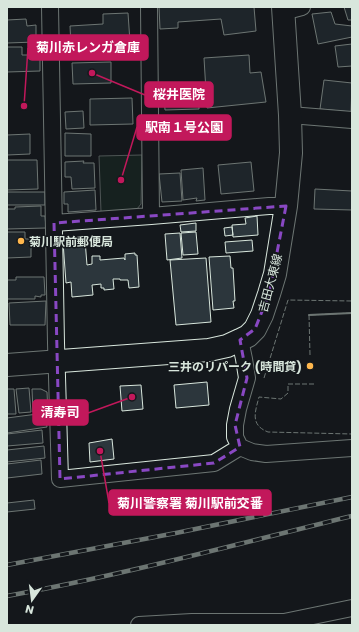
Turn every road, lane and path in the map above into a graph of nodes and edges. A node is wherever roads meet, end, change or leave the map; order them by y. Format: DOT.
graph roads {
  1 [pos="50,7"];
  2 [pos="149,7"];
  3 [pos="289,9"];
  4 [pos="290,115"];
  5 [pos="352,120"];
  6 [pos="286,206"];
  7 [pos="151,216"];
  8 [pos="54,223"];
  9 [pos="240,340"];
  10 [pos="56,361"];
  11 [pos="7,365"];
  12 [pos="240,447"];
  13 [pos="352,448"];
  14 [pos="352,608"];
  15 [pos="139,625"];
  1 -- 8 [label="street"];
  2 -- 7 [label="street"];
  3 -- 4 [label="main road, 吉田大東線"];
  4 -- 5 [label="street"];
  4 -- 6 [label="main road, 吉田大東線"];
  6 -- 7 [label="street"];
  6 -- 9 [label="main road, 吉田大東線"];
  7 -- 8 [label="street"];
  8 -- 10 [label="street"];
  9 -- 10 [label="main road, 吉田大東線"];
  9 -- 12 [label="street"];
  10 -- 11 [label="main road, 吉田大東線"];
  10 -- 12 [label="street"];
  12 -- 13 [label="street"];
  14 -- 15 [label="street"];
}
